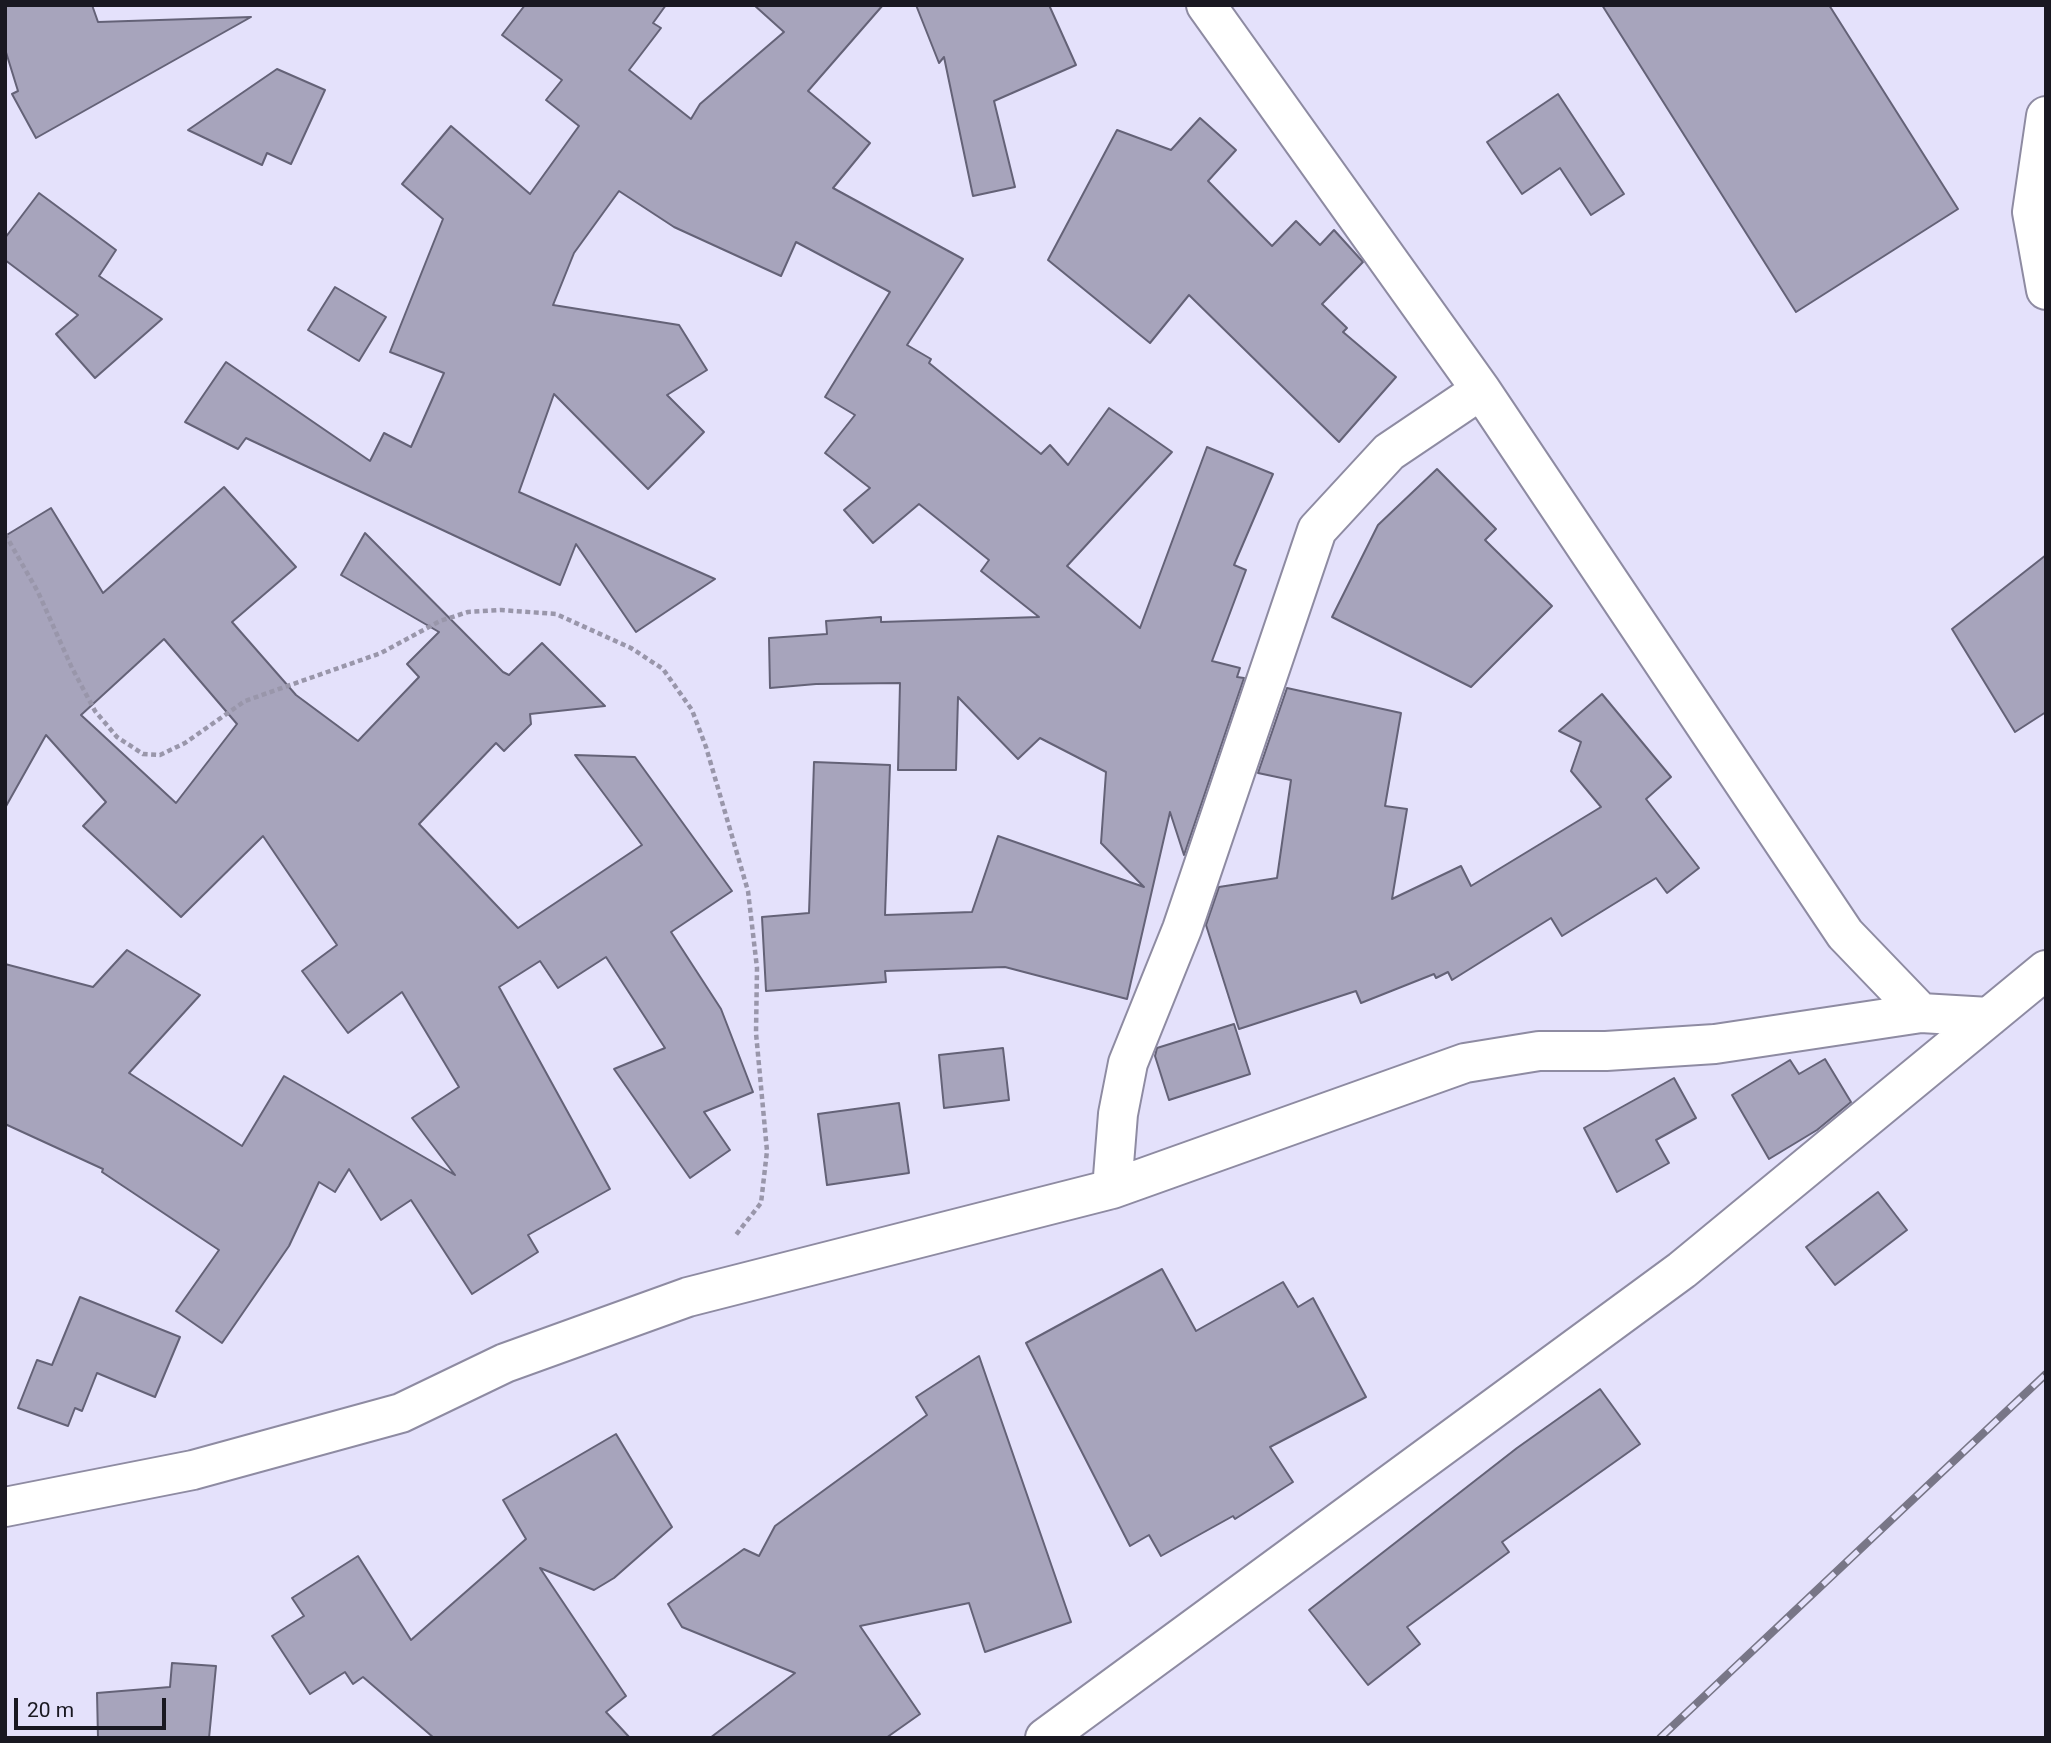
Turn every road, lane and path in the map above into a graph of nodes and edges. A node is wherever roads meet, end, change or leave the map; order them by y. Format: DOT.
graph roads {
  1 [pos="1206,5"];
  2 [pos="2046,116"];
  3 [pos="2046,290"];
  4 [pos="1481,390"];
  5 [pos="5,534"];
  6 [pos="2046,970"];
  7 [pos="1921,1013"];
  8 [pos="1989,1017"];
  9 [pos="1112,1189"];
  10 [pos="688,1297"];
  11 [pos="5,1507"];
  12 [pos="1045,1738"];
  1 -- 4 [label="street"];
  2 -- 3 [label="street"];
  4 -- 7 [label="street"];
  4 -- 9 [label="street"];
  5 -- 10 [label="path"];
  6 -- 8 [label="street"];
  7 -- 8 [label="street"];
  7 -- 9 [label="street"];
  8 -- 12 [label="street"];
  9 -- 10 [label="street"];
  10 -- 11 [label="street"];
}
